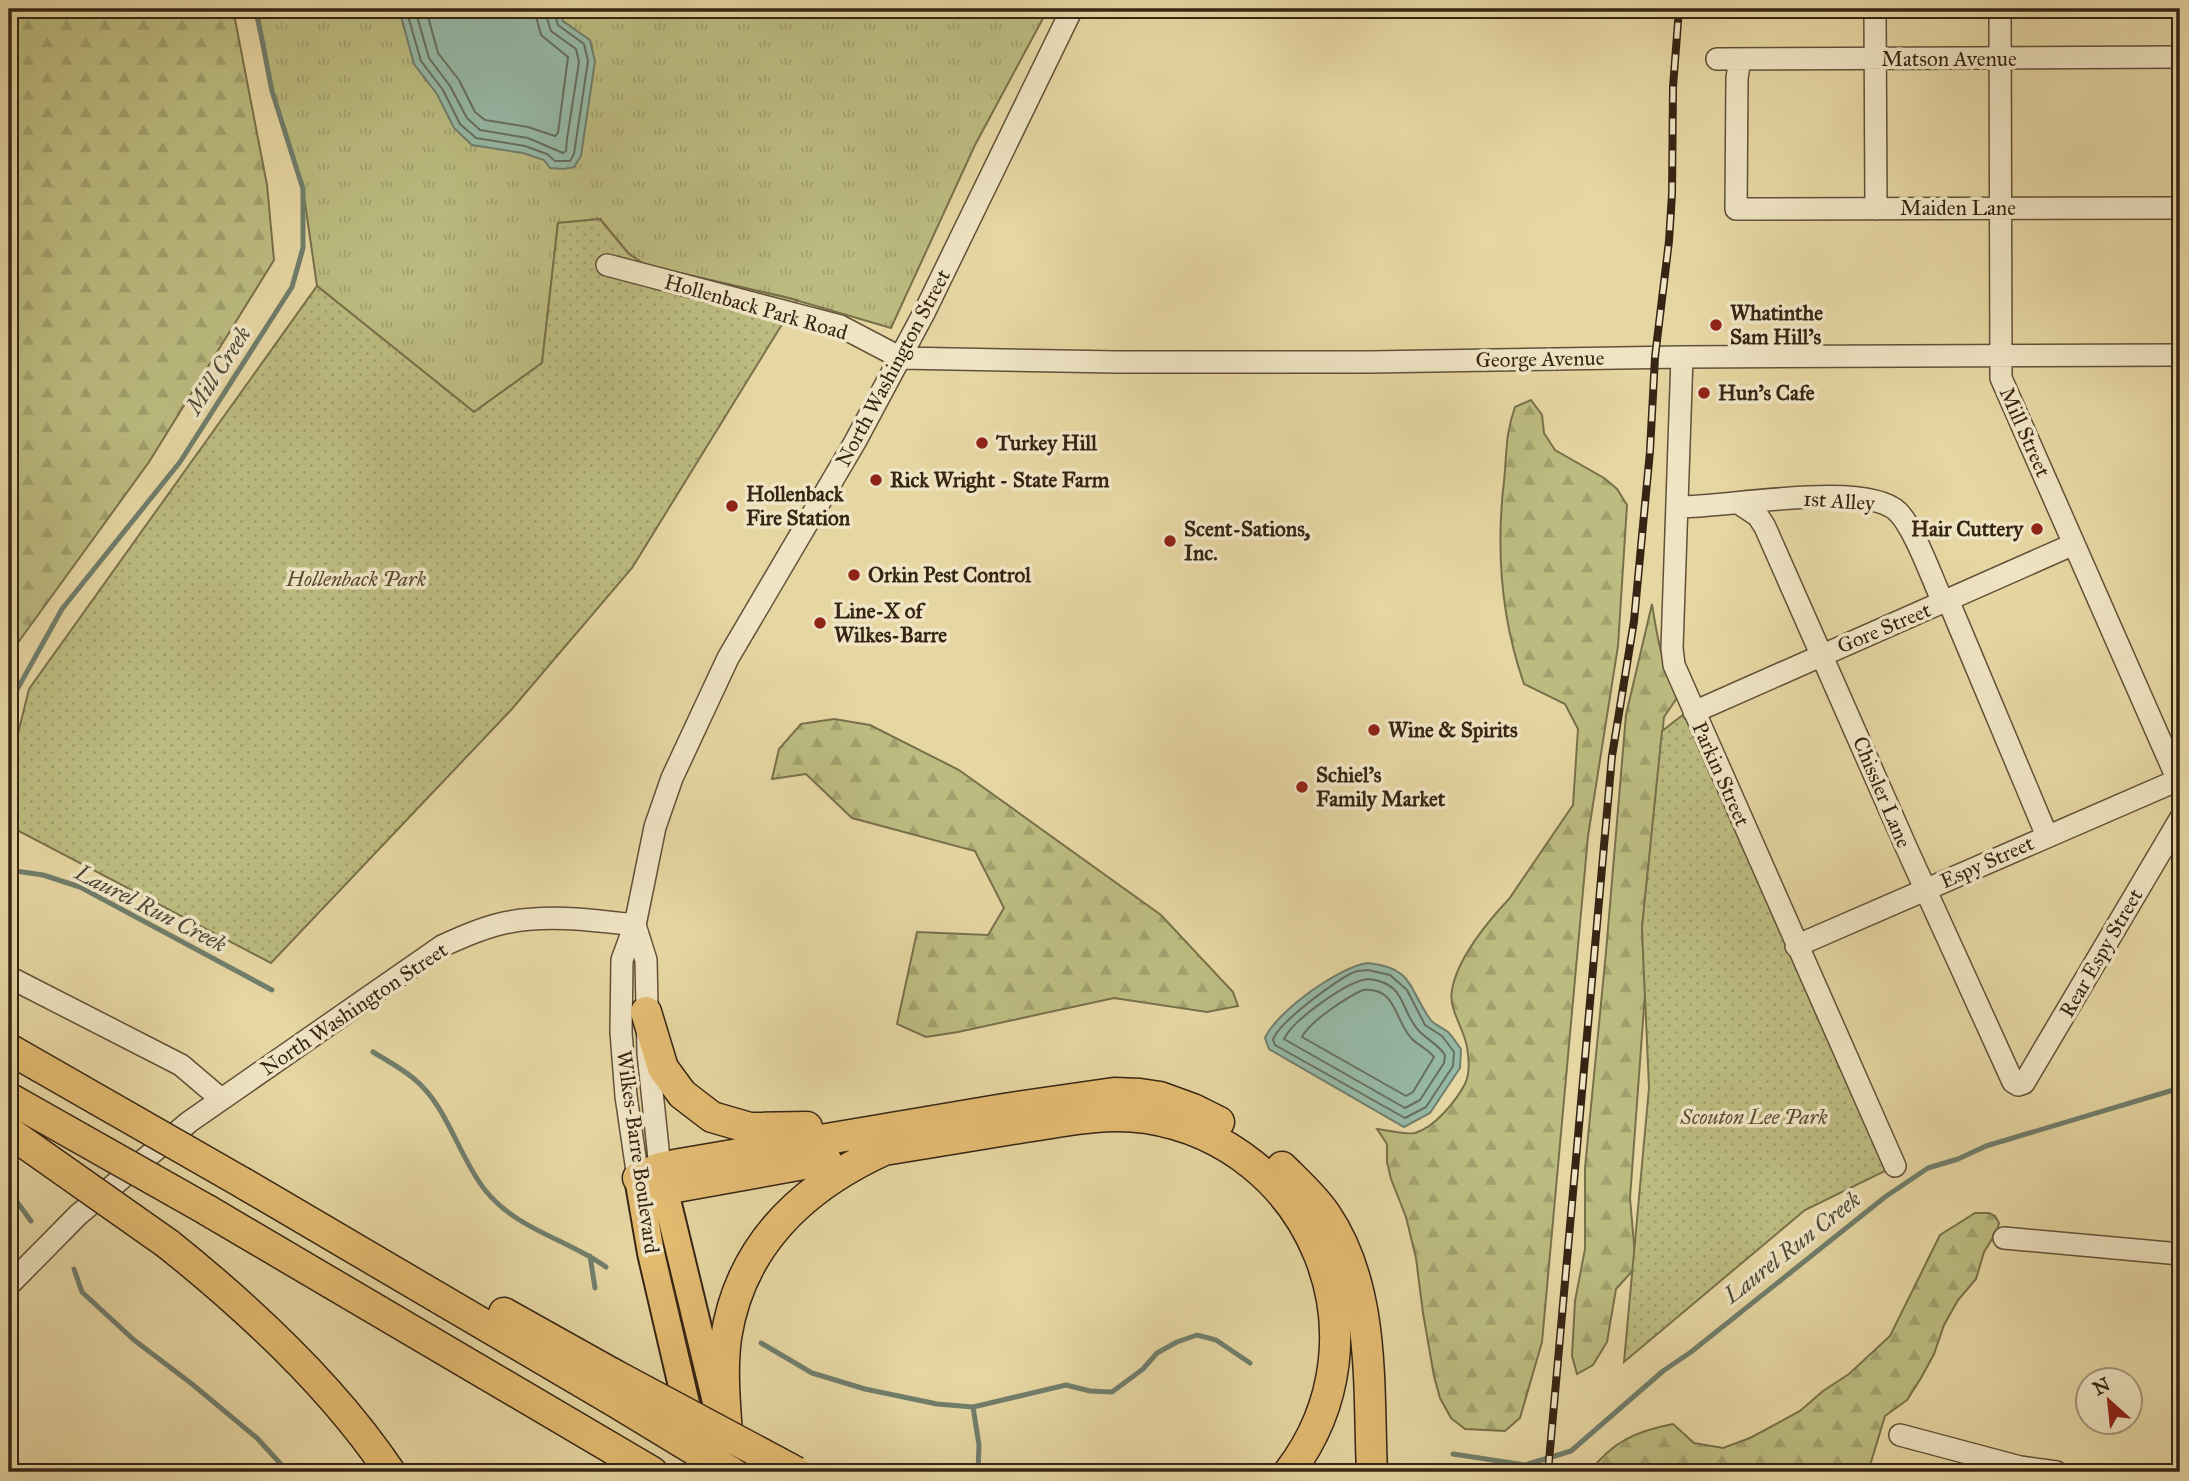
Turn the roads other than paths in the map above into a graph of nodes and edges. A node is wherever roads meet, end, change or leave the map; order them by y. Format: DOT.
graph roads {
  1 [pos="1072,9"];
  2 [pos="1875,9"];
  3 [pos="2000,9"];
  4 [pos="2180,57"];
  5 [pos="2000,58"];
  6 [pos="1717,59"];
  7 [pos="1740,59"];
  8 [pos="1875,59"];
  9 [pos="2180,208"];
  10 [pos="1876,209"];
  11 [pos="2000,209"];
  12 [pos="607,265"];
  13 [pos="2001,355"];
  14 [pos="2180,355"];
  15 [pos="1682,357"];
  16 [pos="901,358"];
  17 [pos="1740,504"];
  18 [pos="1677,508"];
  19 [pos="2074,544"];
  20 [pos="1945,601"];
  21 [pos="1822,655"];
  22 [pos="1694,712"];
  23 [pos="2179,782"];
  24 [pos="2180,819"];
  25 [pos="2047,836"];
  26 [pos="1925,889"];
  27 [pos="635,925"];
  28 [pos="1796,946"];
  29 [pos="9,977"];
  30 [pos="646,1012"];
  31 [pos="9,1049"];
  32 [pos="2018,1084"];
  33 [pos="9,1098"];
  34 [pos="221,1099"];
  35 [pos="1004,1109"];
  36 [pos="9,1132"];
  37 [pos="884,1150"];
  38 [pos="1895,1166"];
  39 [pos="654,1179"];
  40 [pos="2004,1238"];
  41 [pos="2180,1254"];
  42 [pos="9,1285"];
  43 [pos="611,1386"];
  44 [pos="1900,1435"];
  45 [pos="731,1465"];
  46 [pos="390,1472"];
  47 [pos="652,1472"];
  48 [pos="702,1472"];
  49 [pos="796,1472"];
  50 [pos="1289,1472"];
  51 [pos="1371,1472"];
  52 [pos="2056,1472"];
  1 -- 16 [label="street, North Washington Street"];
  2 -- 8 [label="street"];
  3 -- 5 [label="street, Mill Street"];
  4 -- 5 [label="street, Matson Avenue"];
  5 -- 8 [label="street, Matson Avenue"];
  5 -- 11 [label="street, Mill Street"];
  6 -- 7 [label="street, Matson Avenue"];
  7 -- 8 [label="street, Matson Avenue"];
  7 -- 10 [label="street, Maiden Lane"];
  8 -- 10 [label="street"];
  9 -- 11 [label="street, Maiden Lane"];
  10 -- 11 [label="street, Maiden Lane"];
  11 -- 13 [label="street, Mill Street"];
  12 -- 16 [label="street, Hollenback Park Road"];
  13 -- 14 [label="street, George Avenue"];
  13 -- 15 [label="street, George Avenue"];
  13 -- 19 [label="street, Mill Street"];
  15 -- 16 [label="street, George Avenue"];
  15 -- 18 [label="street, Parkin Street"];
  16 -- 27 [label="street, North Washington Street"];
  17 -- 18 [label="street, 1st Alley"];
  17 -- 20 [label="street, 1st Alley"];
  17 -- 21 [label="street, Chissler Lane"];
  18 -- 22 [label="street, Parkin Street"];
  19 -- 20 [label="street, Gore Street"];
  19 -- 23 [label="street, Mill Street"];
  20 -- 21 [label="street, Gore Street"];
  20 -- 25 [label="street, 1st Alley"];
  21 -- 22 [label="street, Gore Street"];
  21 -- 26 [label="street, Chissler Lane"];
  22 -- 28 [label="street, Parkin Street"];
  23 -- 25 [label="street, Espy Street"];
  24 -- 32 [label="street, Rear Espy Street"];
  25 -- 26 [label="street, Espy Street"];
  26 -- 28 [label="street, Espy Street"];
  26 -- 32 [label="street, Chissler Lane"];
  27 -- 30 [label="street, Wilkes-Barre Boulevard"];
  27 -- 34 [label="street, North Washington Street"];
  27 -- 39 [label="street, Wilkes-Barre Boulevard"];
  28 -- 38 [label="street, Parkin Street"];
  29 -- 34 [label="street"];
  30 -- 35 [label="highway"];
  30 -- 39 [label="street, Wilkes-Barre Boulevard"];
  31 -- 43 [label="highway, bridge"];
  33 -- 47 [label="highway, bridge"];
  34 -- 42 [label="street, North Washington Street"];
  35 -- 39 [label="highway"];
  35 -- 51 [label="highway"];
  36 -- 46 [label="highway, bridge"];
  37 -- 39 [label="highway"];
  37 -- 45 [label="highway"];
  37 -- 50 [label="highway"];
  39 -- 45 [label="main road, Wilkes-Barre Boulevard"];
  39 -- 48 [label="main road, Wilkes-Barre Boulevard"];
  40 -- 41 [label="street"];
  43 -- 45 [label="highway, bridge"];
  43 -- 49 [label="highway, bridge"];
  44 -- 52 [label="street"];
}
